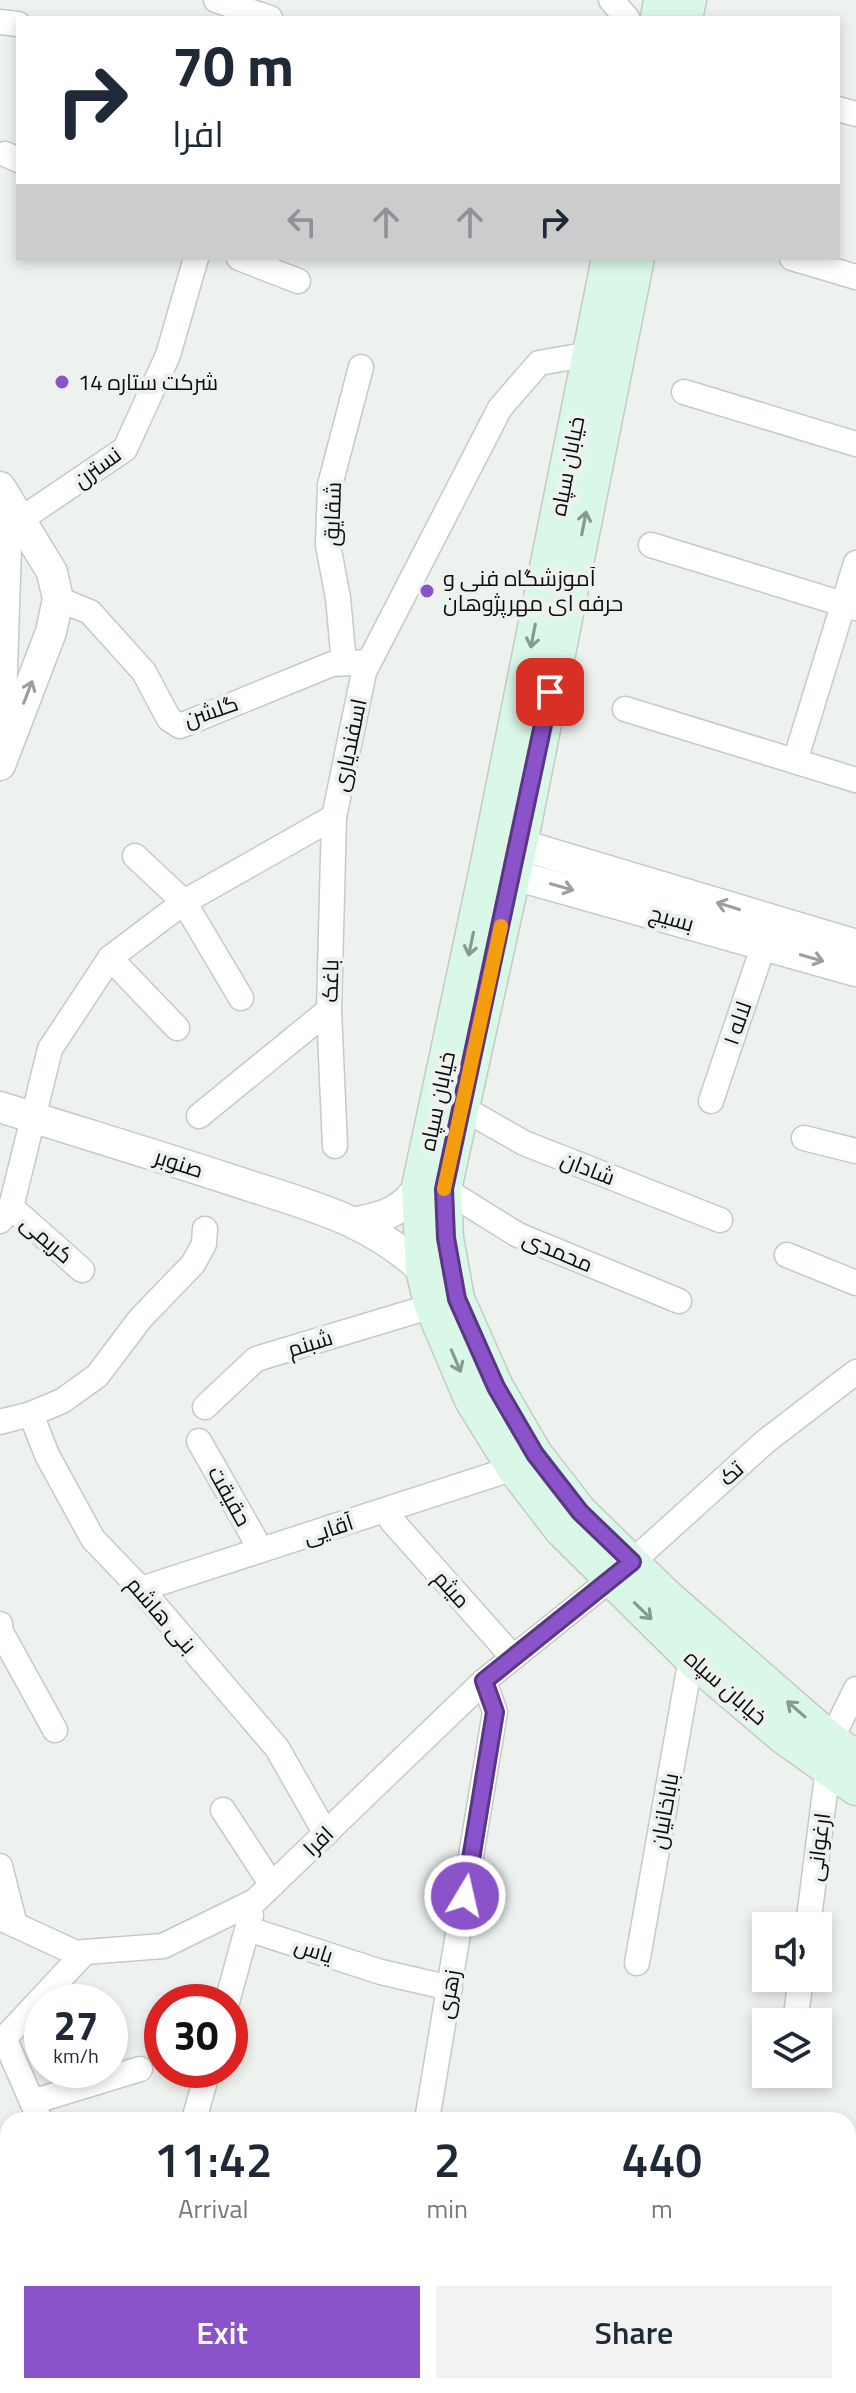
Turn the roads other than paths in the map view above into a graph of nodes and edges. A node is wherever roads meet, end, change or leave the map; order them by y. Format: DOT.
graph roads {
  1 [pos="216,0"];
  2 [pos="611,0"];
  3 [pos="264,16"];
  4 [pos="625,16"];
  5 [pos="195,260"];
  6 [pos="244,260"];
  7 [pos="609,260"];
  8 [pos="637,260"];
  9 [pos="799,260"];
  10 [pos="856,277"];
  11 [pos="298,281"];
  12 [pos="590,354"];
  13 [pos="361,367"];
  14 [pos="684,392"];
  15 [pos="856,444"];
  16 [pos="0,487"];
  17 [pos="0,493"];
  18 [pos="20,520"];
  19 [pos="651,545"];
  20 [pos="856,563"];
  21 [pos="58,599"];
  22 [pos="850,606"];
  23 [pos="2,627"];
  24 [pos="369,662"];
  25 [pos="344,663"];
  26 [pos="625,709"];
  27 [pos="0,732"];
  28 [pos="795,761"];
  29 [pos="0,765"];
  30 [pos="856,780"];
  31 [pos="334,817"];
  32 [pos="503,855"];
  33 [pos="135,856"];
  34 [pos="184,902"];
  35 [pos="764,944"];
  36 [pos="856,945"];
  37 [pos="110,958"];
  38 [pos="856,971"];
  39 [pos="241,998"];
  40 [pos="329,1010"];
  41 [pos="177,1028"];
  42 [pos="711,1101"];
  43 [pos="0,1107"];
  44 [pos="461,1107"];
  45 [pos="199,1116"];
  46 [pos="32,1117"];
  47 [pos="804,1138"];
  48 [pos="854,1143"];
  49 [pos="335,1146"];
  50 [pos="432,1188"];
  51 [pos="6,1214"];
  52 [pos="720,1220"];
  53 [pos="357,1222"];
  54 [pos="205,1229"];
  55 [pos="787,1255"];
  56 [pos="82,1270"];
  57 [pos="423,1270"];
  58 [pos="856,1283"];
  59 [pos="679,1301"];
  60 [pos="432,1306"];
  61 [pos="856,1372"];
  62 [pos="205,1407"];
  63 [pos="31,1414"];
  64 [pos="0,1422"];
  65 [pos="199,1441"];
  66 [pos="514,1468"];
  67 [pos="392,1521"];
  68 [pos="261,1550"];
  69 [pos="621,1571"];
  70 [pos="141,1589"];
  71 [pos="0,1624"];
  72 [pos="513,1657"];
  73 [pos="691,1658"];
  74 [pos="484,1681"];
  75 [pos="856,1689"];
  76 [pos="55,1730"];
  77 [pos="838,1755"];
  78 [pos="856,1788"];
  79 [pos="223,1810"];
  80 [pos="326,1834"];
  81 [pos="0,1866"];
  82 [pos="264,1893"];
  83 [pos="810,1912"];
  84 [pos="8,1921"];
  85 [pos="248,1929"];
  86 [pos="85,1952"];
  87 [pos="637,1963"];
  88 [pos="232,1984"];
  89 [pos="450,1988"];
  90 [pos="2,2042"];
  91 [pos="140,2069"];
  92 [pos="203,2088"];
  93 [pos="36,2111"];
  94 [pos="196,2112"];
  95 [pos="428,2112"];
  1 -- 3 [label="street"];
  2 -- 4 [label="street"];
  5 -- 18 [label="street, نسترن"];
  6 -- 11 [label="street"];
  7 -- 12 [label="main road, خیابان سپاه"];
  32 -- 8 [label="main road, خیابان سپاه, one-way"];
  9 -- 10 [label="street"];
  12 -- 24 [label="street, اسفندیاری"];
  12 -- 32 [label="main road, خیابان سپاه, one-way"];
  13 -- 25 [label="street, شقایق"];
  14 -- 15 [label="street"];
  16 -- 18 [label="street"];
  17 -- 23 [label="street"];
  18 -- 21 [label="street"];
  19 -- 22 [label="street"];
  20 -- 22 [label="street"];
  21 -- 25 [label="street, گلشن"];
  29 -- 21 [label="street, one-way"];
  22 -- 28 [label="street"];
  23 -- 27 [label="street"];
  24 -- 25 [label="street, گلشن"];
  24 -- 31 [label="street, اسفندیاری"];
  26 -- 28 [label="street"];
  28 -- 30 [label="street"];
  31 -- 34 [label="street, اسفندیاری"];
  31 -- 40 [label="street, باغک"];
  32 -- 35 [label="street, بسیج, one-way"];
  36 -- 32 [label="street, بسیج, one-way"];
  32 -- 44 [label="main road, خیابان سپاه"];
  32 -- 50 [label="main road, خیابان سپاه, one-way"];
  33 -- 34 [label="street"];
  34 -- 37 [label="street, اسفندیاری"];
  34 -- 39 [label="street"];
  35 -- 38 [label="street, بسیج, one-way"];
  35 -- 42 [label="street, لاله ۱"];
  37 -- 41 [label="street"];
  37 -- 46 [label="street, اسفندیاری"];
  40 -- 45 [label="street"];
  40 -- 49 [label="street, باغک"];
  43 -- 46 [label="street, صنوبر"];
  44 -- 50 [label="main road, خیابان سپاه"];
  44 -- 52 [label="street, شادان"];
  46 -- 51 [label="street, اسفندیاری"];
  46 -- 53 [label="street, صنوبر"];
  47 -- 48 [label="street"];
  50 -- 53 [label="street"];
  50 -- 57 [label="main road, خیابان سپاه"];
  50 -- 59 [label="street, محمدی"];
  50 -- 69 [label="main road, خیابان سپاه"];
  51 -- 56 [label="street, کریمی"];
  53 -- 57 [label="street, صنوبر"];
  54 -- 63 [label="street"];
  55 -- 58 [label="street"];
  57 -- 60 [label="main road, خیابان سپاه"];
  60 -- 62 [label="street, شبنم"];
  60 -- 66 [label="main road, خیابان سپاه, one-way"];
  61 -- 69 [label="street, تک"];
  63 -- 64 [label="street"];
  63 -- 70 [label="street, بنی هاشم"];
  65 -- 68 [label="street, حقیقت"];
  66 -- 68 [label="street, آقایی"];
  66 -- 69 [label="main road, خیابان سپاه"];
  67 -- 72 [label="street, میثم"];
  68 -- 70 [label="street, آقایی"];
  69 -- 72 [label="street, افرا"];
  69 -- 73 [label="main road, خیابان سپاه, one-way"];
  77 -- 69 [label="main road, خیابان سپاه, one-way"];
  70 -- 80 [label="street, بنی هاشم"];
  71 -- 76 [label="street"];
  72 -- 74 [label="street, افرا"];
  73 -- 77 [label="main road, خیابان سپاه"];
  73 -- 87 [label="street, باباخانیان"];
  74 -- 80 [label="street, افرا"];
  74 -- 89 [label="street, زهری"];
  75 -- 77 [label="street"];
  77 -- 78 [label="main road, خیابان سپاه"];
  77 -- 83 [label="street, ارغوانی"];
  79 -- 82 [label="street"];
  80 -- 82 [label="street, افرا"];
  81 -- 84 [label="street"];
  82 -- 85 [label="street"];
  82 -- 86 [label="street, افرا"];
  84 -- 86 [label="street"];
  85 -- 88 [label="street"];
  85 -- 89 [label="street, یاس"];
  86 -- 90 [label="street"];
  89 -- 95 [label="street, زهری"];
  90 -- 93 [label="street"];
  91 -- 93 [label="street"];
  92 -- 94 [label="street"];
}
